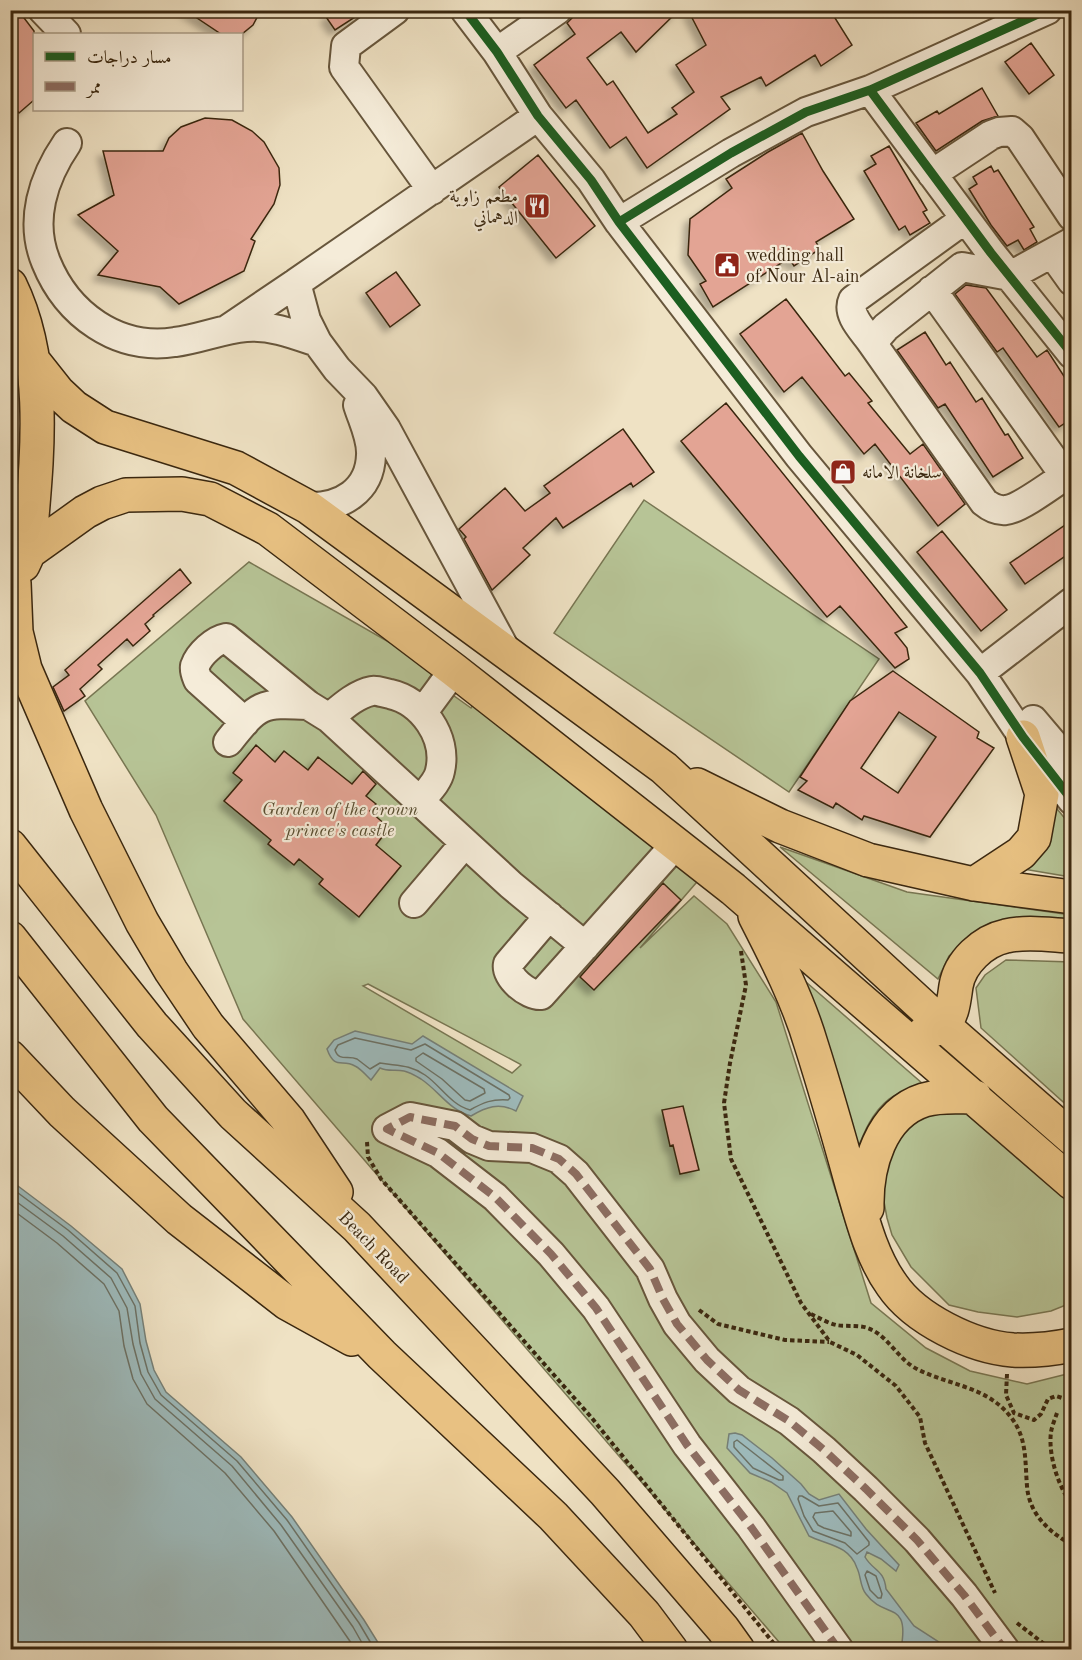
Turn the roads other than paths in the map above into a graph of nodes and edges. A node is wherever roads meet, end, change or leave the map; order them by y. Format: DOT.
graph roads {
  1 [pos="43,10"];
  2 [pos="395,10"];
  3 [pos="465,10"];
  4 [pos="557,10"];
  5 [pos="1047,10"];
  6 [pos="65,33"];
  7 [pos="497,52"];
  8 [pos="870,90"];
  9 [pos="538,116"];
  10 [pos="67,143"];
  11 [pos="932,174"];
  12 [pos="432,190"];
  13 [pos="1071,216"];
  14 [pos="964,219"];
  15 [pos="619,222"];
  16 [pos="1062,248"];
  17 [pos="1010,276"];
  18 [pos="1071,281"];
  19 [pos="296,283"];
  20 [pos="10,285"];
  21 [pos="932,290"];
  22 [pos="225,331"];
  23 [pos="317,342"];
  24 [pos="872,343"];
  25 [pos="1071,354"];
  26 [pos="35,363"];
  27 [pos="349,381"];
  28 [pos="1068,473"];
  29 [pos="308,507"];
  30 [pos="29,552"];
  31 [pos="12,587"];
  32 [pos="1071,604"];
  33 [pos="506,651"];
  34 [pos="454,670"];
  35 [pos="980,673"];
  36 [pos="319,711"];
  37 [pos="423,712"];
  38 [pos="1023,737"];
  39 [pos="1071,766"];
  40 [pos="664,768"];
  41 [pos="1071,800"];
  42 [pos="420,801"];
  43 [pos="465,843"];
  44 [pos="676,844"];
  45 [pos="10,846"];
  46 [pos="975,884"];
  47 [pos="1071,897"];
  48 [pos="747,900"];
  49 [pos="414,903"];
  50 [pos="549,916"];
  51 [pos="1071,936"];
  52 [pos="10,938"];
  53 [pos="585,946"];
  54 [pos="943,1025"];
  55 [pos="894,1028"];
  56 [pos="10,1057"];
  57 [pos="975,1097"];
  58 [pos="1071,1138"];
  59 [pos="1071,1183"];
  60 [pos="357,1227"];
  61 [pos="867,1233"];
  62 [pos="1071,1345"];
  63 [pos="382,1355"];
  64 [pos="671,1650"];
  65 [pos="738,1650"];
  66 [pos="839,1650"];
  67 [pos="1005,1650"];
  1 -- 6 [label="street"];
  2 -- 12 [label="street"];
  3 -- 7 [label="street"];
  4 -- 7 [label="street"];
  5 -- 8 [label="street"];
  7 -- 9 [label="street"];
  8 -- 11 [label="street"];
  8 -- 15 [label="street"];
  9 -- 12 [label="street"];
  9 -- 15 [label="street"];
  10 -- 22 [label="street"];
  11 -- 13 [label="street"];
  11 -- 14 [label="street"];
  12 -- 19 [label="street"];
  14 -- 17 [label="street"];
  14 -- 24 [label="street"];
  15 -- 35 [label="street"];
  16 -- 17 [label="street"];
  16 -- 18 [label="street"];
  17 -- 21 [label="street"];
  17 -- 25 [label="street"];
  19 -- 22 [label="street"];
  19 -- 23 [label="street"];
  20 -- 26 [label="main road"];
  21 -- 24 [label="street"];
  21 -- 28 [label="street"];
  22 -- 23 [label="street"];
  23 -- 27 [label="street"];
  24 -- 28 [label="street"];
  26 -- 29 [label="main road"];
  26 -- 30 [label="main road"];
  27 -- 29 [label="street"];
  27 -- 33 [label="street"];
  29 -- 33 [label="main road"];
  30 -- 31 [label="main road"];
  30 -- 34 [label="main road"];
  31 -- 60 [label="main road"];
  32 -- 35 [label="street"];
  33 -- 40 [label="main road"];
  34 -- 37 [label="street"];
  34 -- 44 [label="main road"];
  35 -- 38 [label="street"];
  35 -- 39 [label="street"];
  36 -- 36 [label="street"];
  36 -- 37 [label="street"];
  36 -- 42 [label="street"];
  37 -- 42 [label="street"];
  38 -- 41 [label="street"];
  38 -- 46 [label="main road"];
  40 -- 46 [label="main road"];
  40 -- 54 [label="main road"];
  42 -- 43 [label="street"];
  43 -- 49 [label="street"];
  43 -- 50 [label="street"];
  44 -- 48 [label="main road"];
  44 -- 53 [label="street"];
  45 -- 60 [label="main road, Beach Road"];
  46 -- 47 [label="main road"];
  48 -- 55 [label="main road"];
  48 -- 61 [label="main road"];
  50 -- 53 [label="street"];
  50 -- 53 [label="street"];
  51 -- 54 [label="main road"];
  52 -- 63 [label="main road"];
  54 -- 55 [label="main road"];
  54 -- 58 [label="main road"];
  55 -- 57 [label="main road"];
  56 -- 63 [label="main road"];
  57 -- 59 [label="main road"];
  57 -- 61 [label="main road"];
  60 -- 65 [label="main road, Beach Road"];
  61 -- 62 [label="main road"];
  63 -- 64 [label="main road"];
  66 -- 67 [label="street"];
}
